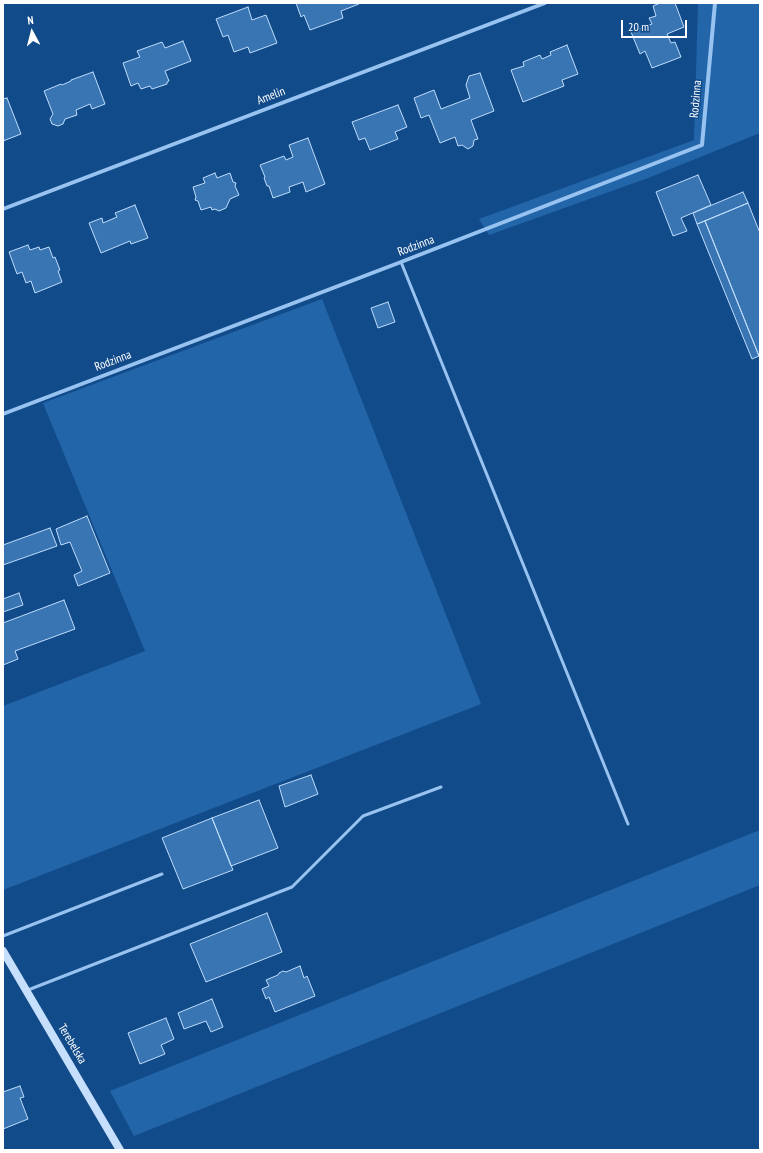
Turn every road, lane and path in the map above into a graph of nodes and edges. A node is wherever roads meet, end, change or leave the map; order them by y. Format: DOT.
graph roads {
  1 [pos="545,3"];
  2 [pos="715,3"];
  3 [pos="3,209"];
  4 [pos="402,262"];
  5 [pos="3,414"];
  6 [pos="441,787"];
  7 [pos="628,824"];
  8 [pos="162,874"];
  9 [pos="3,936"];
  10 [pos="3,951"];
  11 [pos="26,990"];
  12 [pos="120,1150"];
  1 -- 3 [label="street, Amelin"];
  2 -- 4 [label="street, Rodzinna"];
  4 -- 5 [label="street, Rodzinna"];
  4 -- 7 [label="lane"];
  6 -- 11 [label="lane"];
  8 -- 9 [label="lane"];
  10 -- 11 [label="street, Terebelska"];
  11 -- 12 [label="street, Terebelska"];
}
